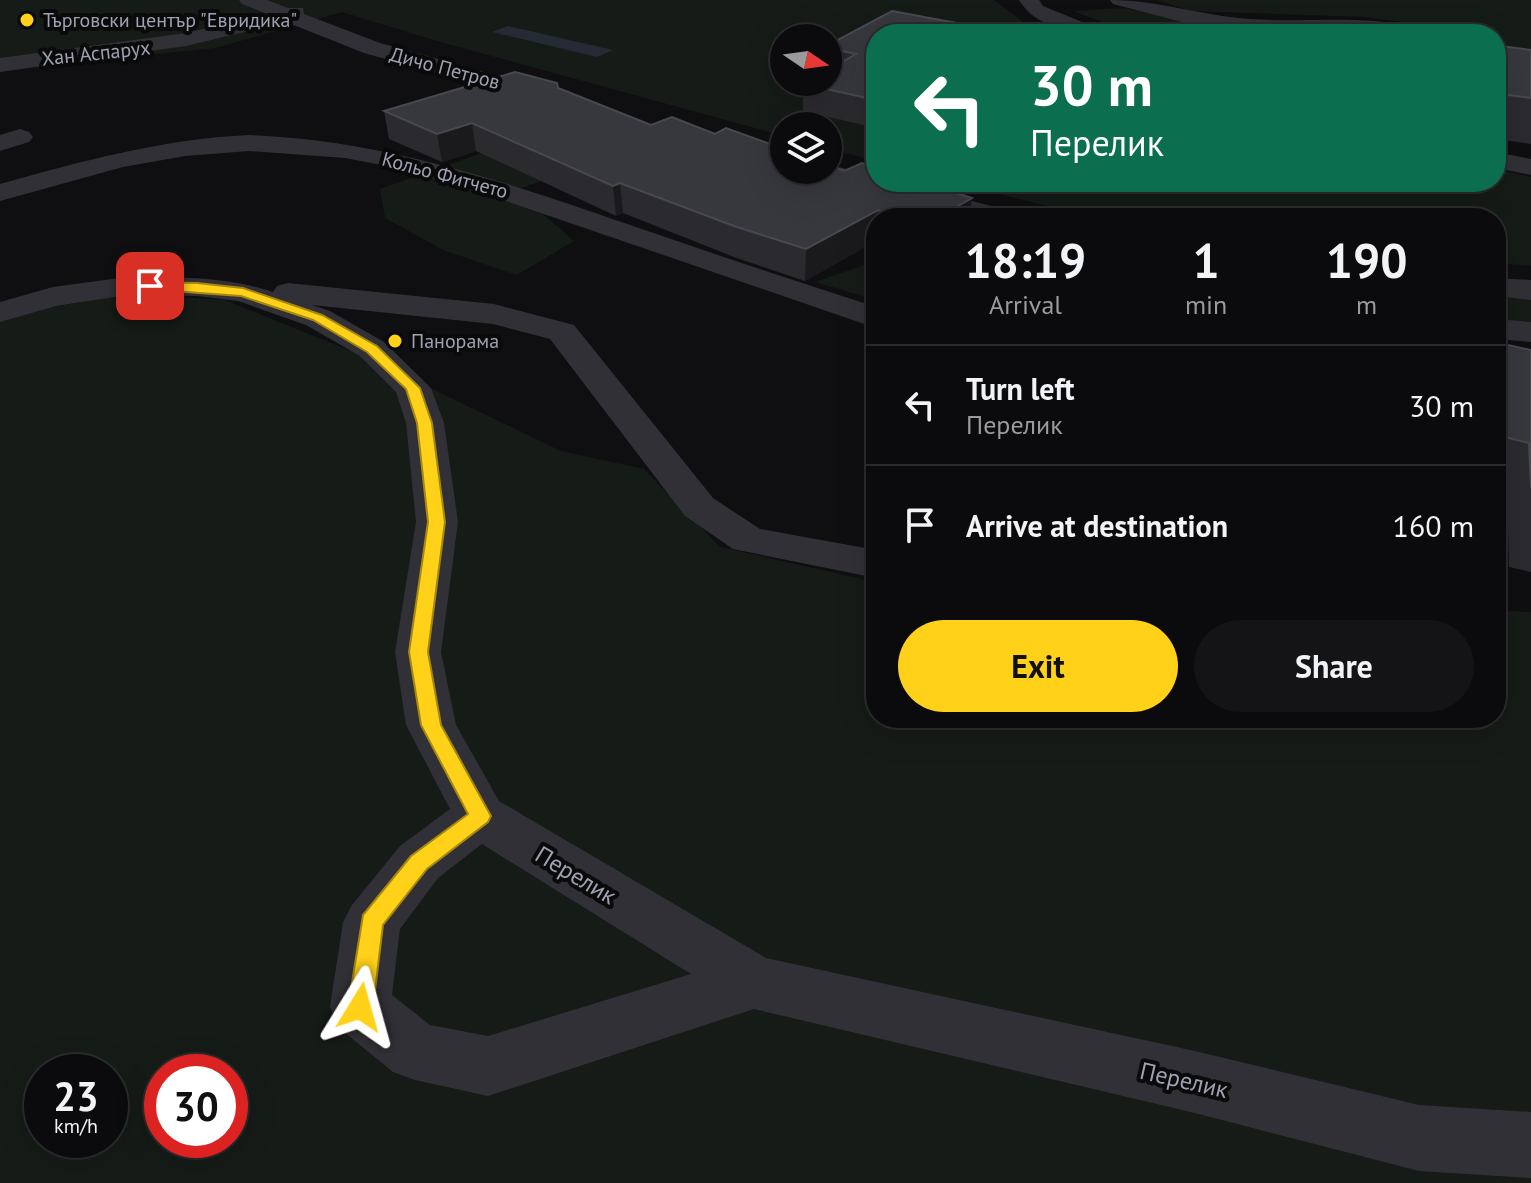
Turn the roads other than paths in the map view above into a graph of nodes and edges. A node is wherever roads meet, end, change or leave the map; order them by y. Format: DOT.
graph roads {
  1 [pos="249,0"];
  2 [pos="1029,0"];
  3 [pos="1120,0"];
  4 [pos="319,4"];
  5 [pos="285,16"];
  6 [pos="1068,24"];
  7 [pos="1261,24"];
  8 [pos="0,65"];
  9 [pos="573,104"];
  10 [pos="1506,162"];
  11 [pos="1531,167"];
  12 [pos="842,176"];
  13 [pos="866,182"];
  14 [pos="904,192"];
  15 [pos="0,193"];
  16 [pos="966,208"];
  17 [pos="1506,288"];
  18 [pos="1531,290"];
  19 [pos="243,292"];
  20 [pos="0,312"];
  21 [pos="866,315"];
  22 [pos="1506,330"];
  23 [pos="1531,332"];
  24 [pos="866,562"];
  25 [pos="480,816"];
  26 [pos="754,982"];
  27 [pos="1531,1145"];
  1 -- 5 [label="street, Дичо Петров"];
  2 -- 6 [label="street"];
  3 -- 7 [label="street"];
  4 -- 5 [label="street, Хан Аспарух"];
  5 -- 8 [label="street, Хан Аспарух"];
  5 -- 9 [label="street, Дичо Петров"];
  10 -- 11 [label="street"];
  12 -- 13 [label="street"];
  14 -- 16 [label="street"];
  15 -- 21 [label="street, Кольо Фитчето"];
  17 -- 18 [label="street"];
  19 -- 20 [label="street"];
  19 -- 24 [label="street"];
  19 -- 25 [label="street"];
  22 -- 23 [label="street"];
  25 -- 26 [label="street, Перелик"];
  25 -- 26 [label="street"];
  26 -- 27 [label="street, Перелик"];
}
